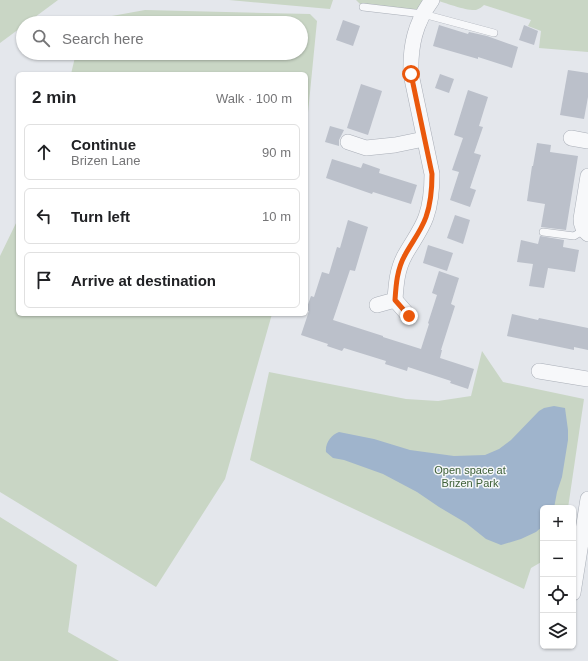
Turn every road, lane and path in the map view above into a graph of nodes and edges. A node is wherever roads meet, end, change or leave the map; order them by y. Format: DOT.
graph roads {
  1 [pos="432,0"];
  2 [pos="363,7"];
  3 [pos="423,14"];
  4 [pos="494,33"];
  5 [pos="571,138"];
  6 [pos="424,139"];
  7 [pos="588,141"];
  8 [pos="348,142"];
  9 [pos="588,176"];
  10 [pos="543,232"];
  11 [pos="586,232"];
  12 [pos="395,300"];
  13 [pos="377,305"];
  14 [pos="409,316"];
  15 [pos="539,370"];
  16 [pos="588,379"];
  17 [pos="588,499"];
  18 [pos="576,577"];
  1 -- 3 [label="street"];
  2 -- 3 [label="lane"];
  3 -- 4 [label="lane"];
  3 -- 6 [label="street"];
  5 -- 7 [label="street"];
  6 -- 8 [label="street"];
  6 -- 12 [label="street"];
  9 -- 11 [label="street"];
  10 -- 11 [label="lane"];
  12 -- 13 [label="street"];
  12 -- 14 [label="street"];
  15 -- 16 [label="street"];
  17 -- 18 [label="street"];
}
